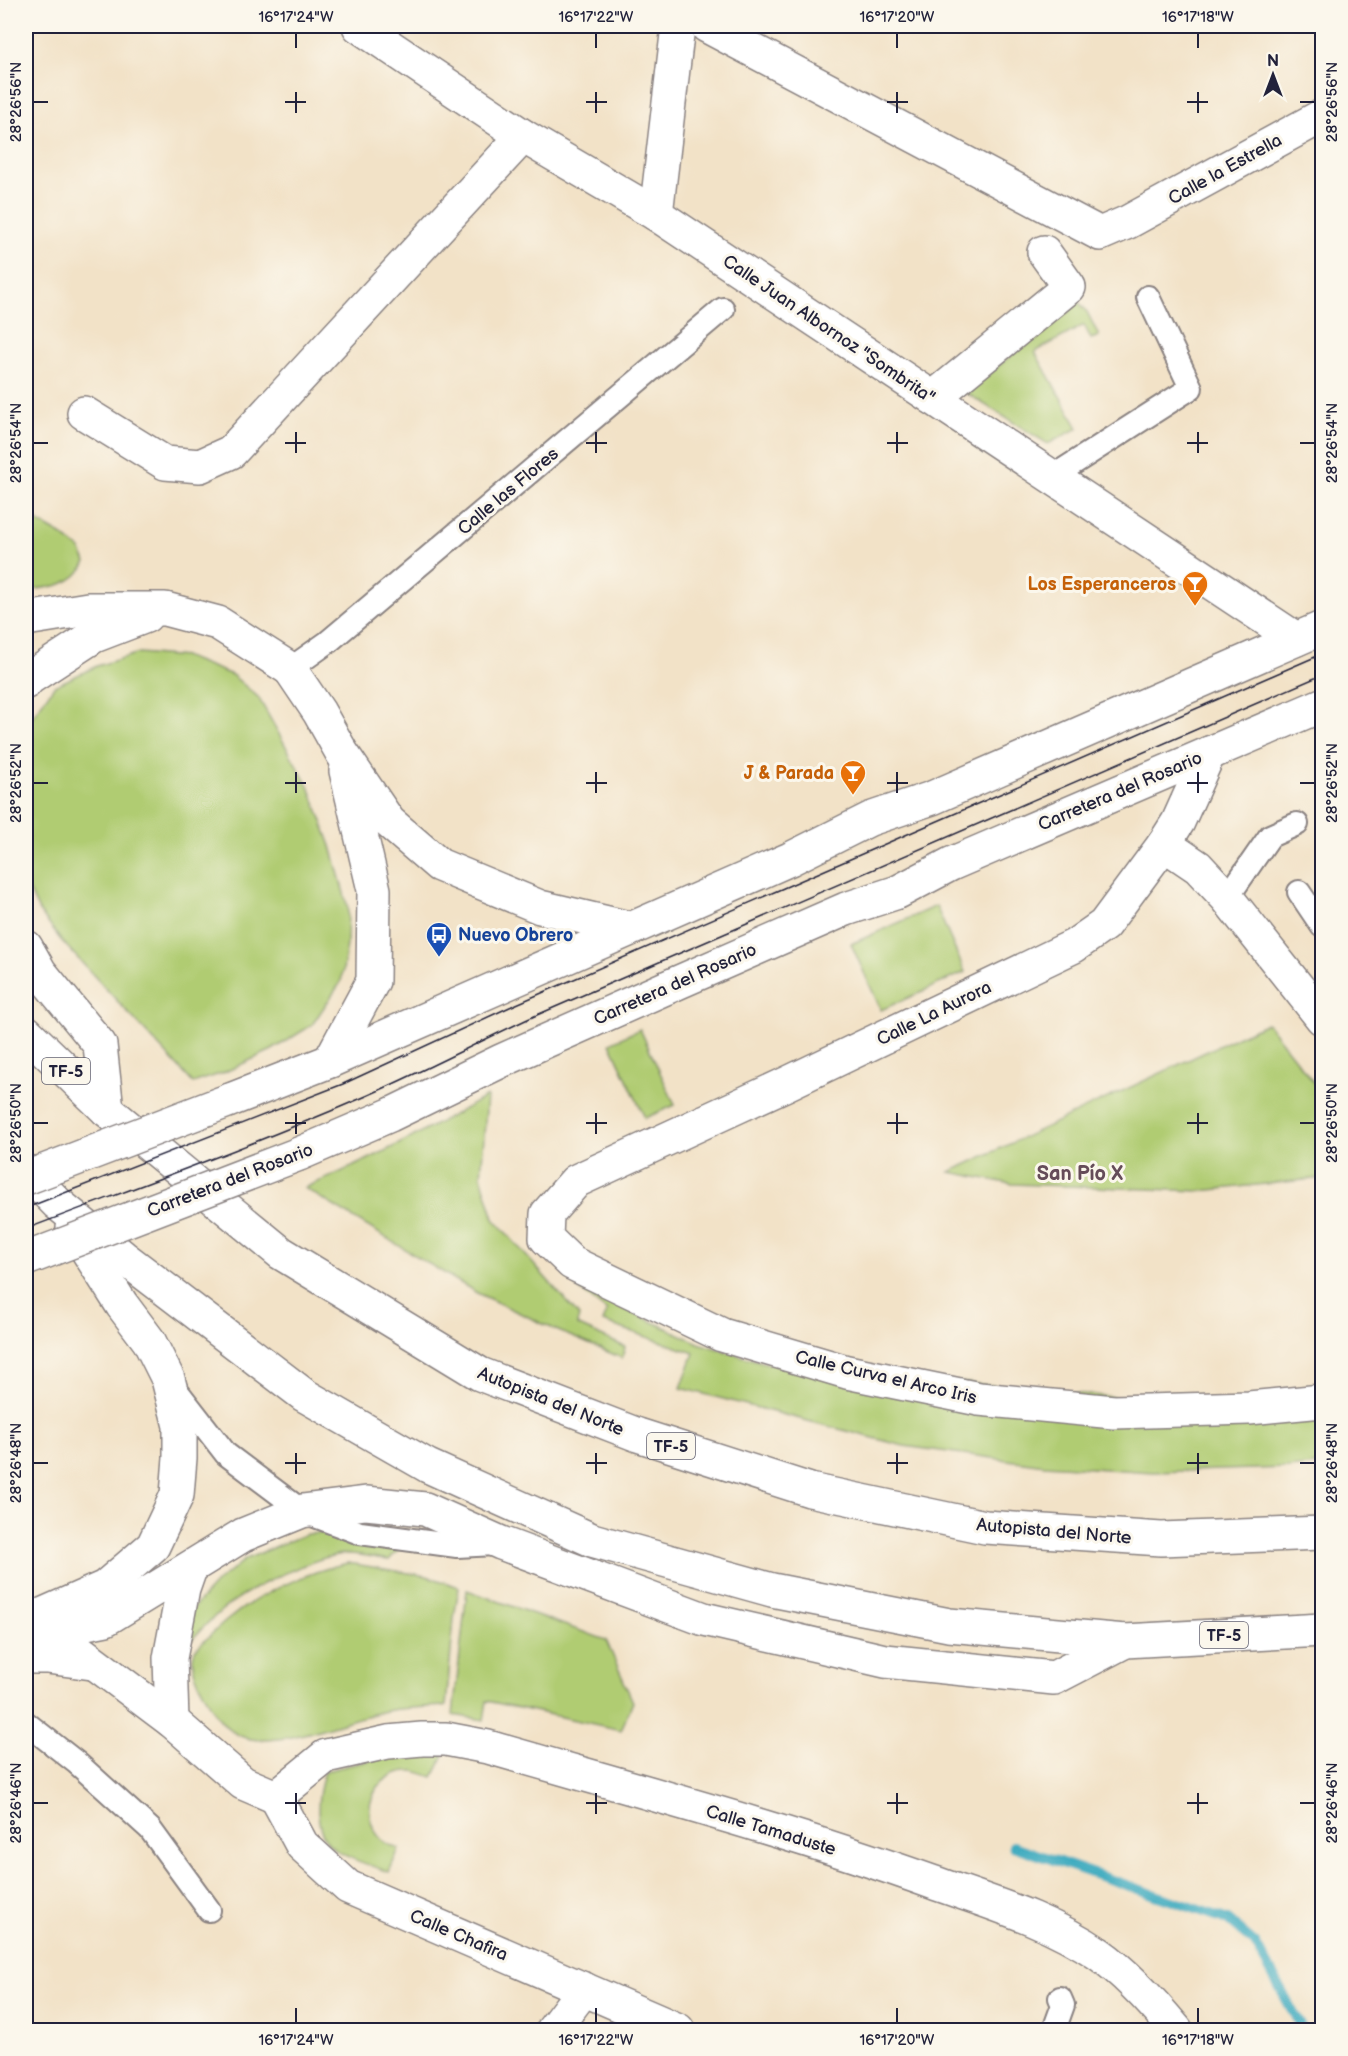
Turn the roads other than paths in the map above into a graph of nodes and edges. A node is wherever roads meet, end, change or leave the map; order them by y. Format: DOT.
graph roads {
  1 [pos="360,26"];
  2 [pos="678,26"];
  3 [pos="707,26"];
  4 [pos="1323,116"];
  5 [pos="523,136"];
  6 [pos="656,214"];
  7 [pos="1044,252"];
  8 [pos="1148,297"];
  9 [pos="723,309"];
  10 [pos="933,398"];
  11 [pos="84,413"];
  12 [pos="1052,477"];
  13 [pos="165,609"];
  14 [pos="26,619"];
  15 [pos="1309,633"];
  16 [pos="290,669"];
  17 [pos="26,682"];
  18 [pos="1323,705"];
  19 [pos="342,753"];
  20 [pos="1209,753"];
  21 [pos="1297,824"];
  22 [pos="1164,844"];
  23 [pos="1299,892"];
  24 [pos="1227,898"];
  25 [pos="1323,926"];
  26 [pos="629,928"];
  27 [pos="26,947"];
  28 [pos="1323,1018"];
  29 [pos="26,1032"];
  30 [pos="330,1061"];
  31 [pos="107,1110"];
  32 [pos="26,1171"];
  33 [pos="26,1178"];
  34 [pos="576,1181"];
  35 [pos="57,1203"];
  36 [pos="26,1259"];
  37 [pos="168,1378"];
  38 [pos="1323,1401"];
  39 [pos="302,1511"];
  40 [pos="1323,1533"];
  41 [pos="190,1569"];
  42 [pos="34,1626"];
  43 [pos="1323,1630"];
  44 [pos="1125,1641"];
  45 [pos="26,1657"];
  46 [pos="95,1664"];
  47 [pos="172,1722"];
  48 [pos="26,1723"];
  49 [pos="276,1797"];
  50 [pos="209,1910"];
  51 [pos="584,1989"];
  52 [pos="1060,1998"];
  53 [pos="553,2031"];
  54 [pos="678,2031"];
  55 [pos="1054,2031"];
  56 [pos="1176,2031"];
  1 -- 5 [label="main road, Calle Juan Albornoz \"Sombrita\""];
  2 -- 6 [label="main road"];
  3 -- 4 [label="main road, Calle la Estrella"];
  5 -- 6 [label="main road, Calle Juan Albornoz \"Sombrita\""];
  5 -- 11 [label="main road"];
  6 -- 10 [label="main road, Calle Juan Albornoz \"Sombrita\""];
  7 -- 10 [label="main road"];
  8 -- 12 [label="lane"];
  9 -- 16 [label="lane, Calle las Flores"];
  10 -- 12 [label="main road, Calle Juan Albornoz \"Sombrita\""];
  12 -- 15 [label="main road, Calle Juan Albornoz \"Sombrita\""];
  13 -- 14 [label="main road"];
  13 -- 16 [label="main road"];
  13 -- 17 [label="main road"];
  15 -- 26 [label="main road"];
  16 -- 19 [label="main road"];
  18 -- 20 [label="main road, Carretera del Rosario"];
  19 -- 26 [label="main road"];
  19 -- 30 [label="main road"];
  20 -- 22 [label="main road, Calle La Aurora"];
  20 -- 36 [label="main road, Carretera del Rosario, bridge"];
  21 -- 24 [label="lane"];
  22 -- 24 [label="main road"];
  22 -- 34 [label="main road, Calle La Aurora"];
  23 -- 25 [label="lane"];
  24 -- 28 [label="main road"];
  26 -- 30 [label="main road"];
  27 -- 31 [label="main road"];
  29 -- 31 [label="main road, Autopista del Norte / TF-5"];
  30 -- 33 [label="main road, bridge"];
  31 -- 40 [label="main road, Autopista del Norte / TF-5"];
  32 -- 35 [label="main road, TF-5"];
  34 -- 38 [label="main road, Calle Curva el Arco Iris"];
  35 -- 37 [label="main road"];
  35 -- 44 [label="main road, TF-5"];
  37 -- 39 [label="lane"];
  37 -- 42 [label="main road"];
  39 -- 41 [label="main road"];
  39 -- 44 [label="main road"];
  41 -- 42 [label="main road"];
  41 -- 47 [label="main road"];
  42 -- 46 [label="main road"];
  43 -- 44 [label="main road, TF-5"];
  45 -- 46 [label="main road"];
  46 -- 47 [label="main road"];
  47 -- 49 [label="main road"];
  48 -- 50 [label="lane"];
  49 -- 51 [label="main road, Calle Chafira"];
  49 -- 56 [label="main road, Calle Tamaduste"];
  51 -- 53 [label="main road"];
  51 -- 54 [label="main road, Calle Chafira"];
  52 -- 55 [label="lane"];
}
